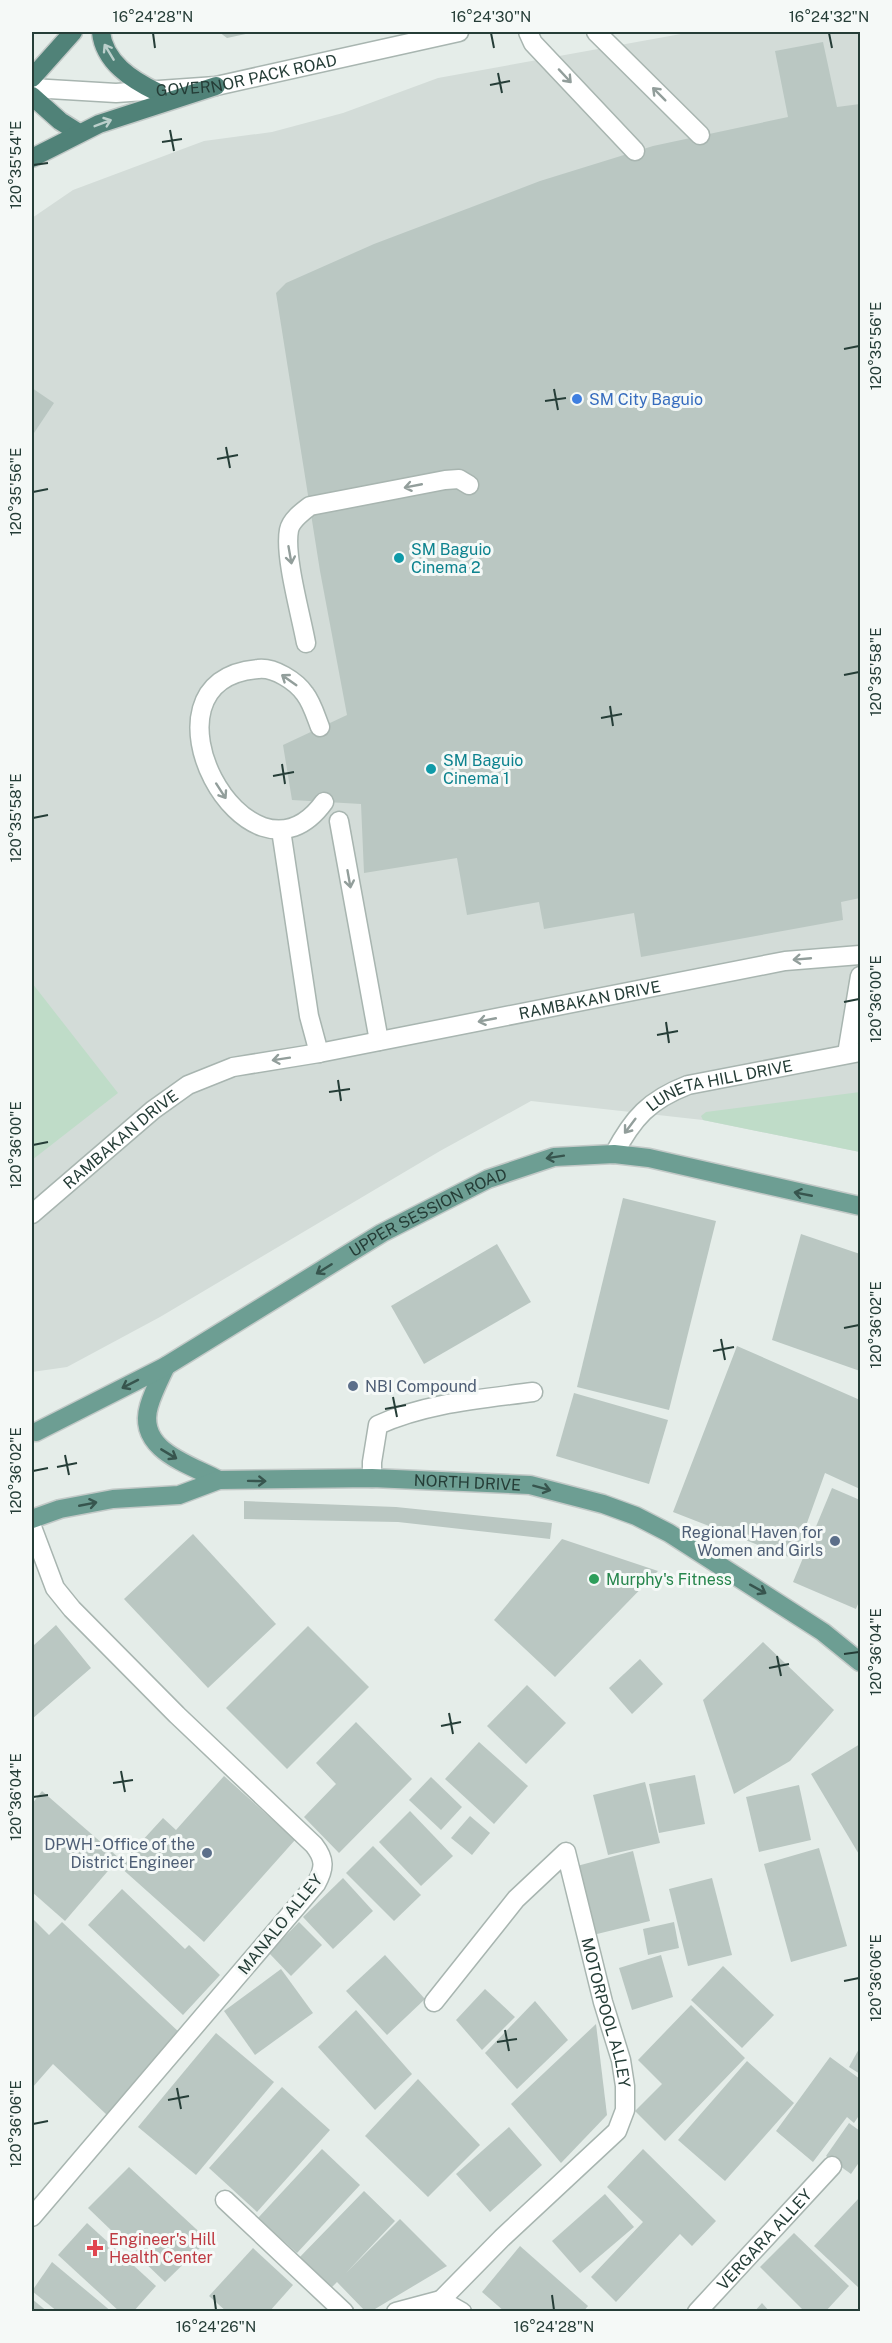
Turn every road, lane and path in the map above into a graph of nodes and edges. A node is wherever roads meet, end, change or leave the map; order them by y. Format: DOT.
graph roads {
  1 [pos="73,32"];
  2 [pos="101,32"];
  3 [pos="459,32"];
  4 [pos="528,32"];
  5 [pos="596,32"];
  6 [pos="32,78"];
  7 [pos="216,86"];
  8 [pos="32,88"];
  9 [pos="157,92"];
  10 [pos="32,96"];
  11 [pos="79,133"];
  12 [pos="700,135"];
  13 [pos="635,151"];
  14 [pos="32,158"];
  15 [pos="469,485"];
  16 [pos="306,643"];
  17 [pos="320,727"];
  18 [pos="324,802"];
  19 [pos="339,821"];
  20 [pos="281,830"];
  21 [pos="861,955"];
  22 [pos="861,976"];
  23 [pos="380,1041"];
  24 [pos="319,1053"];
  25 [pos="854,1053"];
  26 [pos="614,1154"];
  27 [pos="861,1206"];
  28 [pos="32,1214"];
  29 [pos="166,1366"];
  30 [pos="533,1392"];
  31 [pos="36,1432"];
  32 [pos="372,1479"];
  33 [pos="219,1480"];
  34 [pos="32,1519"];
  35 [pos="32,1527"];
  36 [pos="861,1662"];
  37 [pos="434,2002"];
  38 [pos="832,2166"];
  39 [pos="225,2200"];
  40 [pos="32,2217"];
  41 [pos="441,2300"];
  42 [pos="344,2312"];
  43 [pos="396,2312"];
  44 [pos="462,2312"];
  45 [pos="697,2312"];
  1 -- 6 [label="highway"];
  9 -- 2 [label="highway, one-way"];
  3 -- 7 [label="street, GOVERNOR PACK ROAD"];
  4 -- 13 [label="street, one-way"];
  12 -- 5 [label="street, one-way"];
  7 -- 9 [label="street, GOVERNOR PACK ROAD"];
  11 -- 7 [label="highway, one-way"];
  8 -- 9 [label="street, GOVERNOR PACK ROAD"];
  10 -- 11 [label="highway"];
  11 -- 14 [label="highway"];
  15 -- 16 [label="street, one-way"];
  17 -- 20 [label="street, one-way"];
  18 -- 20 [label="street"];
  19 -- 23 [label="street, one-way"];
  20 -- 24 [label="street"];
  21 -- 23 [label="street, RAMBAKAN DRIVE, one-way"];
  22 -- 25 [label="street, LUNETA HILL DRIVE"];
  23 -- 24 [label="street, RAMBAKAN DRIVE"];
  24 -- 28 [label="street, RAMBAKAN DRIVE, one-way"];
  25 -- 26 [label="street, LUNETA HILL DRIVE, one-way"];
  27 -- 26 [label="main road, UPPER SESSION ROAD, one-way"];
  26 -- 29 [label="main road, UPPER SESSION ROAD, one-way"];
  29 -- 31 [label="main road, UPPER SESSION ROAD, one-way"];
  29 -- 33 [label="main road, one-way"];
  30 -- 32 [label="street"];
  33 -- 32 [label="main road, NORTH DRIVE, one-way"];
  32 -- 36 [label="main road, NORTH DRIVE, one-way"];
  34 -- 33 [label="main road, NORTH DRIVE, one-way"];
  35 -- 40 [label="street, MANALO ALLEY"];
  37 -- 41 [label="street, MOTORPOOL ALLEY"];
  38 -- 45 [label="street, VERGARA ALLEY"];
  39 -- 42 [label="street"];
  41 -- 43 [label="street"];
  41 -- 44 [label="street"];
}
